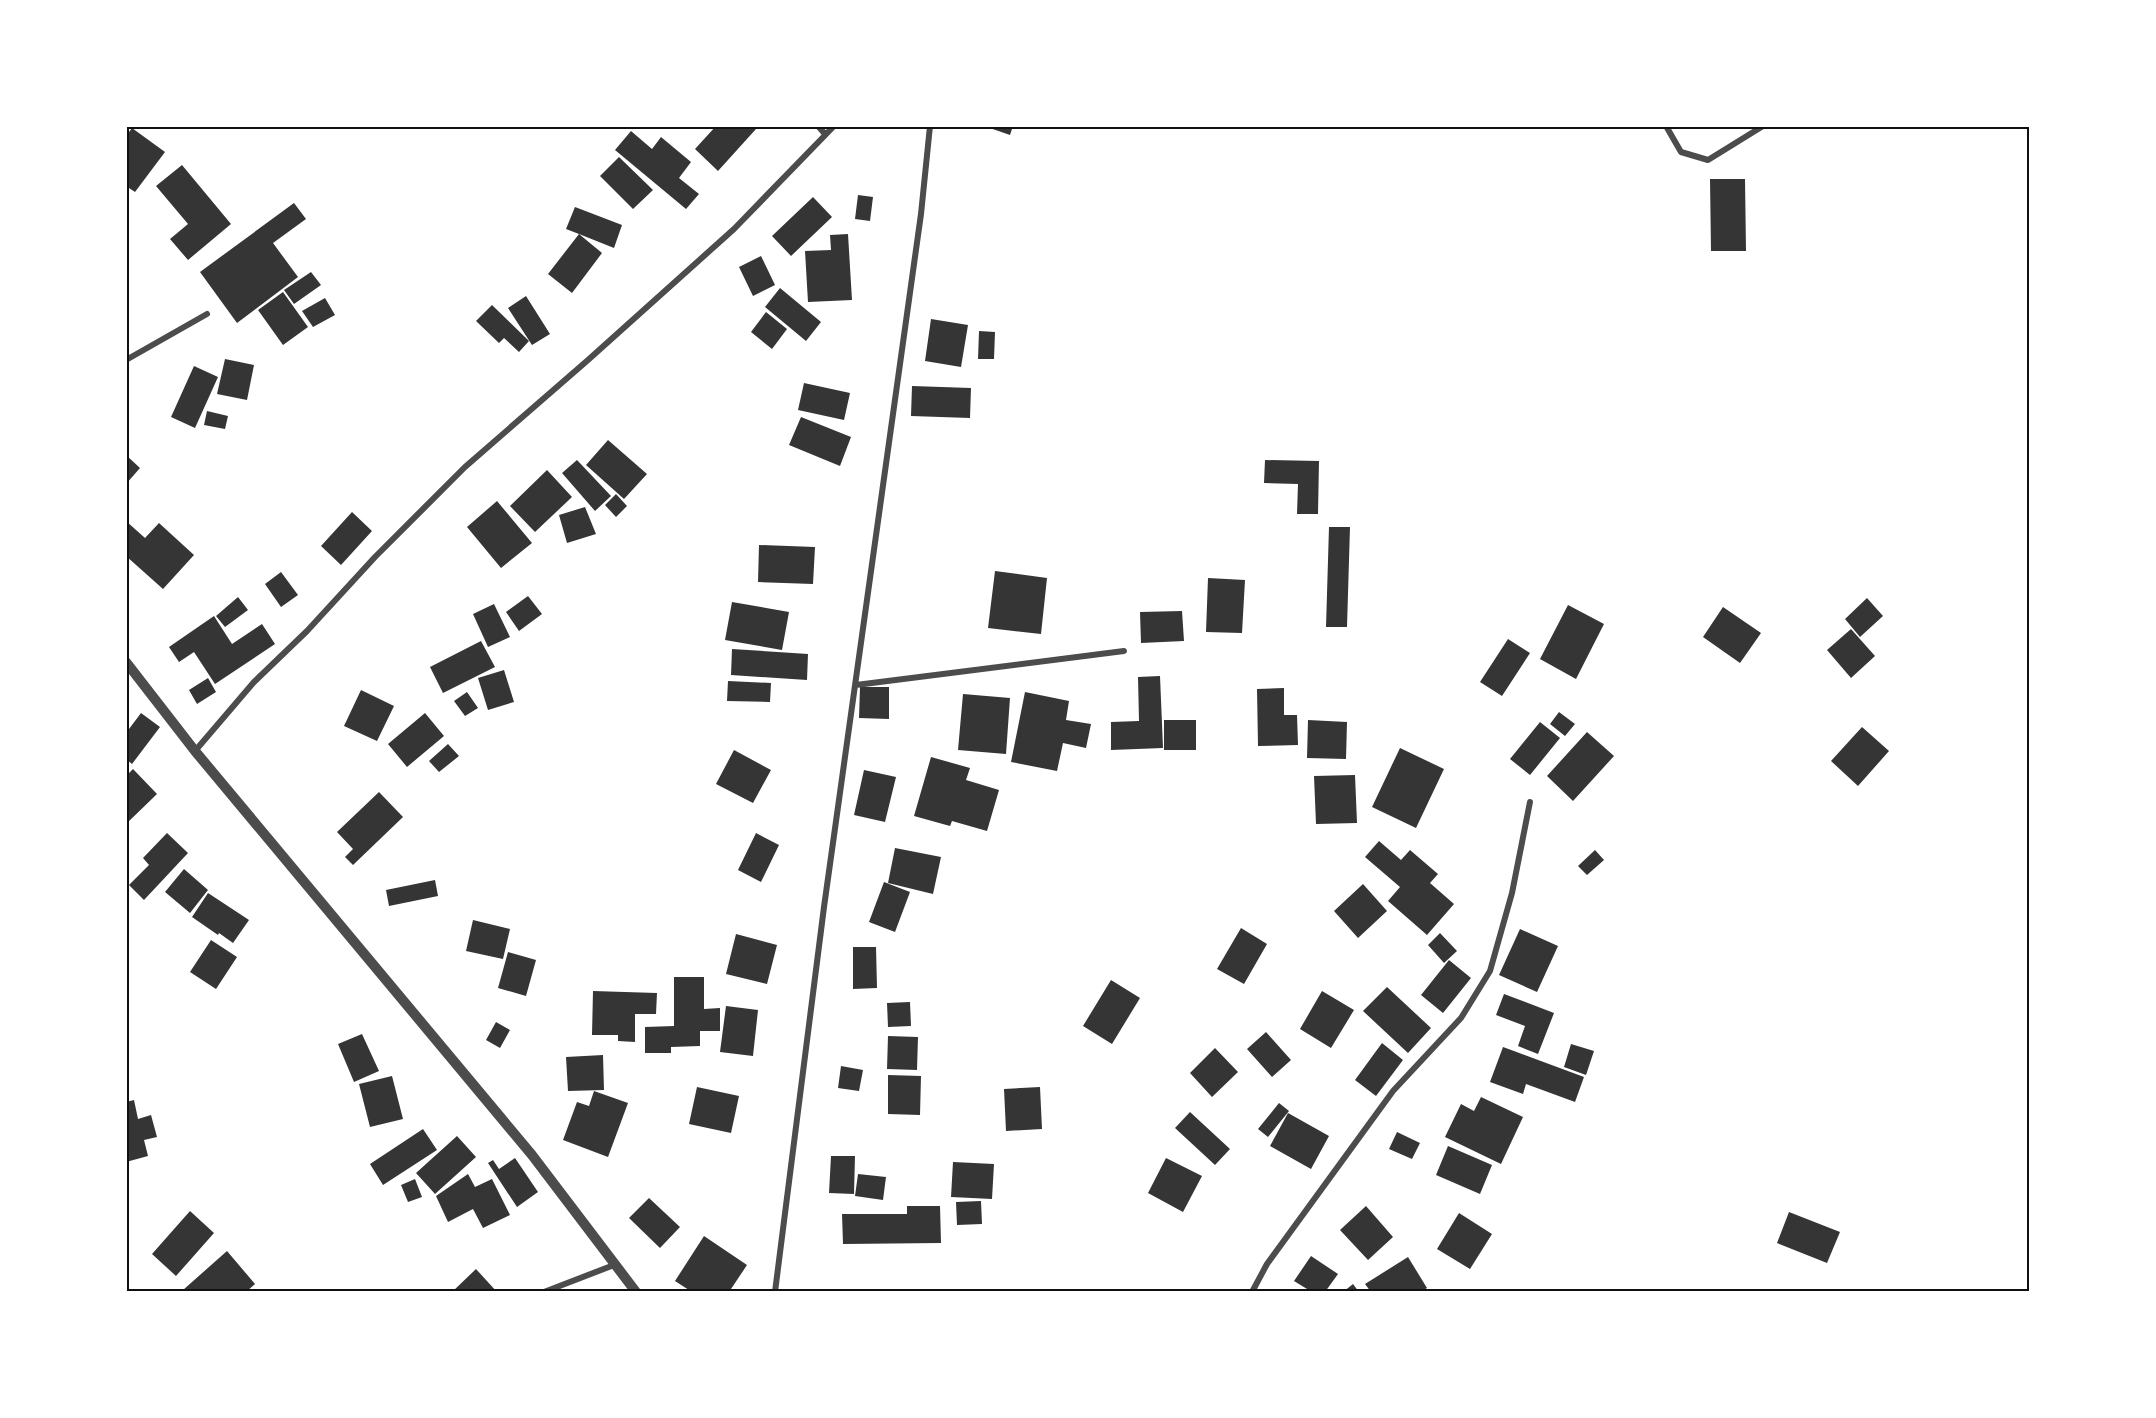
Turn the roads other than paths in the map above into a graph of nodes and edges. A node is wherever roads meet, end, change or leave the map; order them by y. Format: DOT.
graph roads {
  1 [pos="818,126"];
  2 [pos="834,126"];
  3 [pos="930,126"];
  4 [pos="1666,126"];
  5 [pos="1763,126"];
  6 [pos="825,134"];
  7 [pos="207,314"];
  8 [pos="126,360"];
  9 [pos="1124,651"];
  10 [pos="126,662"];
  11 [pos="856,685"];
  12 [pos="195,751"];
  13 [pos="1530,802"];
  14 [pos="614,1264"];
  15 [pos="544,1292"];
  16 [pos="636,1292"];
  17 [pos="775,1292"];
  18 [pos="1252,1292"];
  1 -- 6 [label="street"];
  2 -- 6 [label="street"];
  3 -- 11 [label="street"];
  4 -- 5 [label="street"];
  6 -- 12 [label="street"];
  7 -- 8 [label="street"];
  9 -- 11 [label="street"];
  10 -- 12 [label="street"];
  11 -- 17 [label="street"];
  12 -- 14 [label="street"];
  13 -- 18 [label="street"];
  14 -- 15 [label="street"];
  14 -- 16 [label="street"];
}
